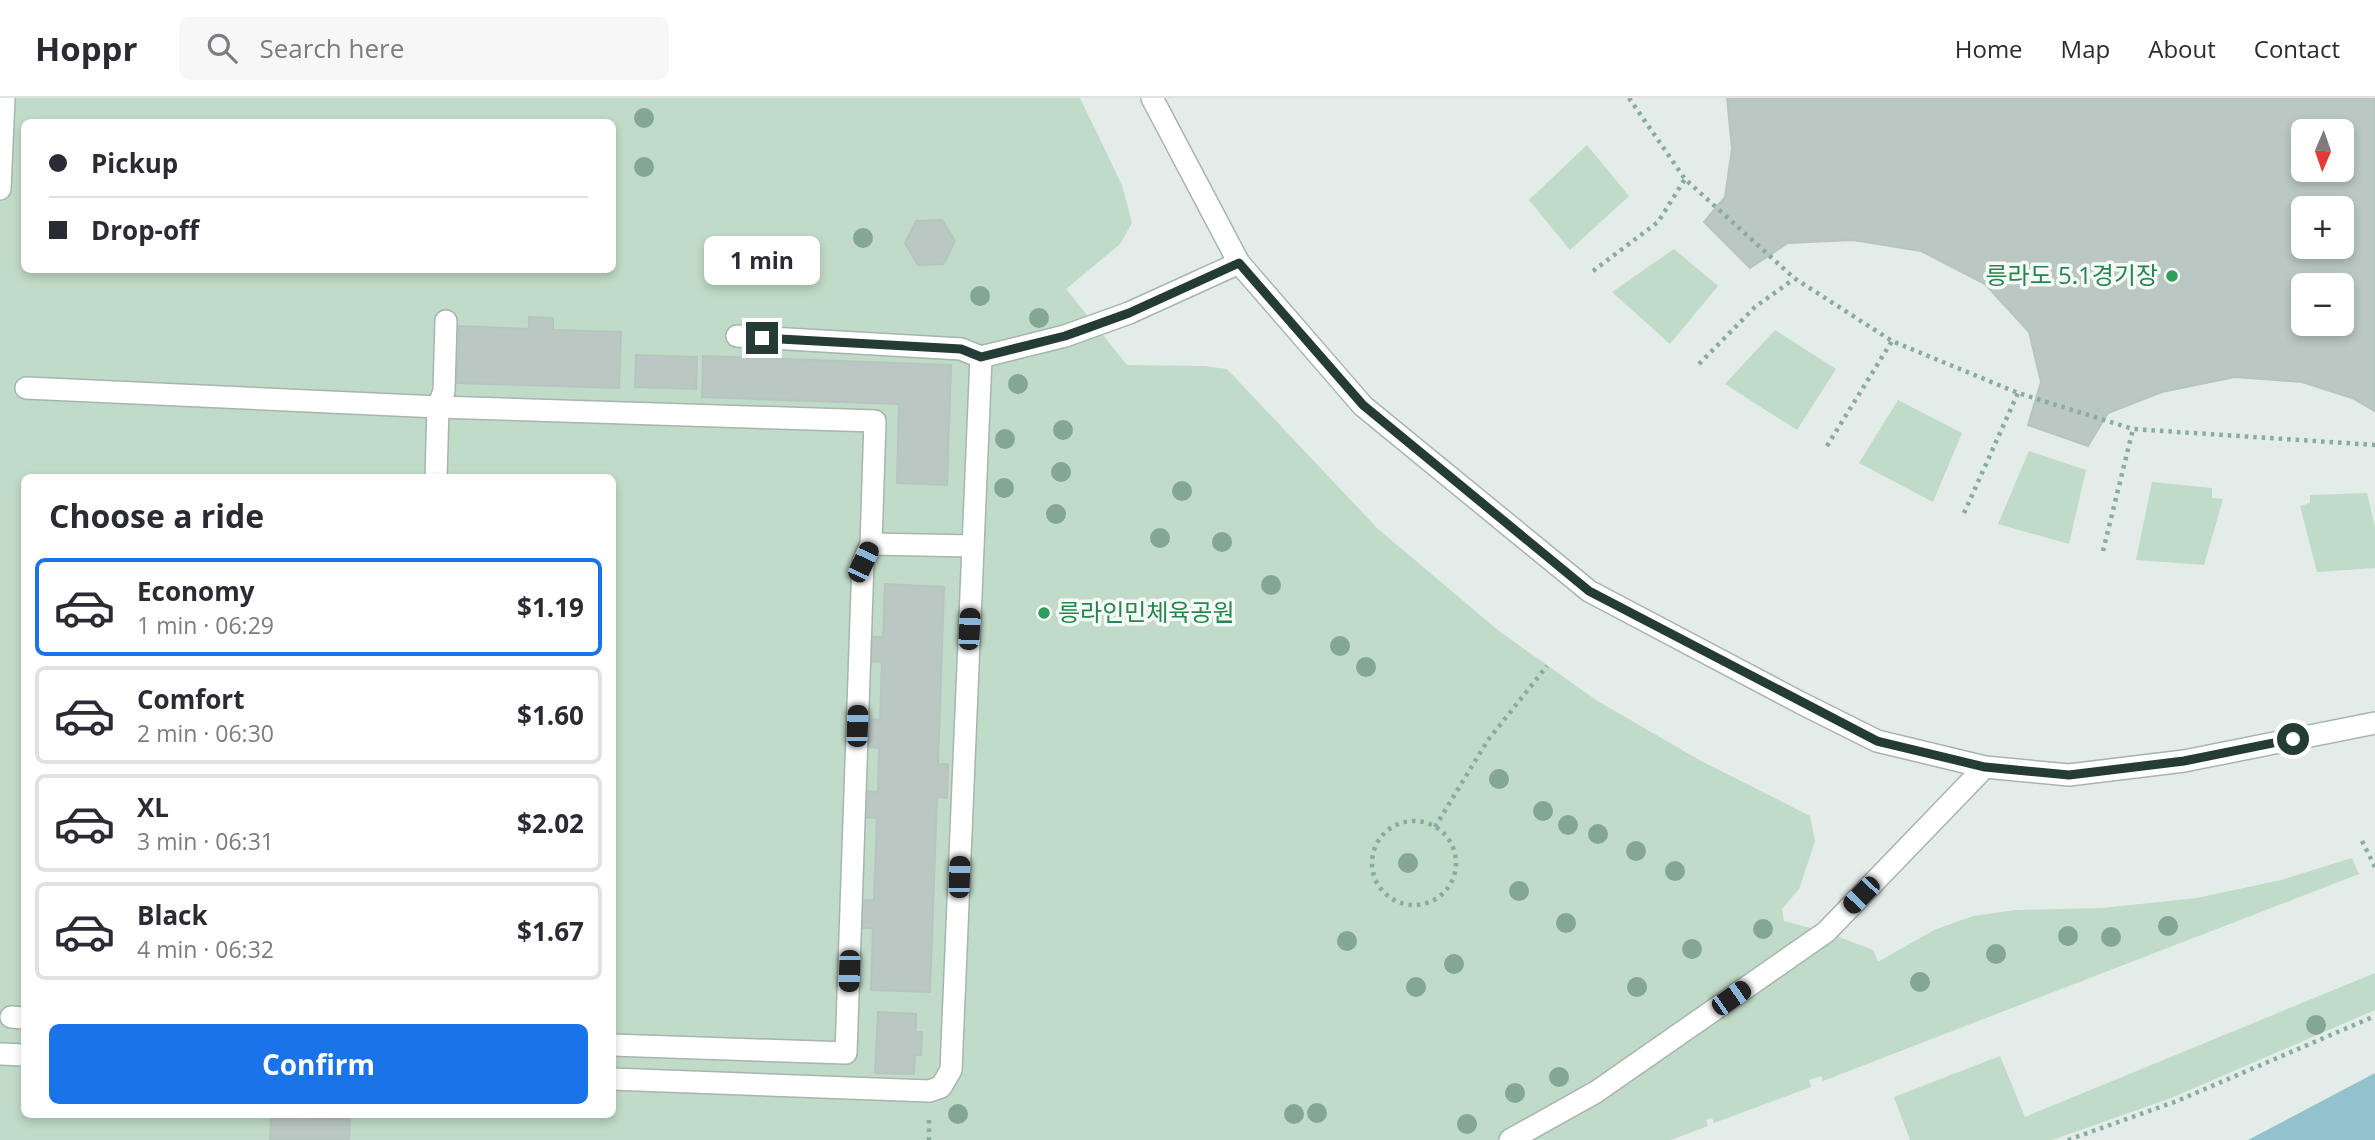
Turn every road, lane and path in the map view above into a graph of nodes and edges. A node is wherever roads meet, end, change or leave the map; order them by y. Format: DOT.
graph roads {
  1 [pos="4,98"];
  2 [pos="1152,98"];
  3 [pos="1629,98"];
  4 [pos="1685,179"];
  5 [pos="0,189"];
  6 [pos="1239,263"];
  7 [pos="1593,271"];
  8 [pos="1794,278"];
  9 [pos="446,321"];
  10 [pos="737,336"];
  11 [pos="1892,341"];
  12 [pos="981,357"];
  13 [pos="1699,364"];
  14 [pos="26,388"];
  15 [pos="2018,393"];
  16 [pos="438,407"];
  17 [pos="2133,429"];
  18 [pos="2375,445"];
  19 [pos="1828,446"];
  20 [pos="436,474"];
  21 [pos="1964,513"];
  22 [pos="871,544"];
  23 [pos="973,547"];
  24 [pos="2103,551"];
  25 [pos="1547,666"];
  26 [pos="2375,723"];
  27 [pos="1985,767"];
  28 [pos="1435,827"];
  29 [pos="2362,841"];
  30 [pos="2375,867"];
  31 [pos="2375,1016"];
  32 [pos="616,1045"];
  33 [pos="0,1054"];
  34 [pos="21,1055"];
  35 [pos="616,1079"];
  36 [pos="1510,1140"];
  37 [pos="2068,1140"];
  1 -- 5 [label="street"];
  2 -- 6 [label="street"];
  3 -- 4 [label="path"];
  4 -- 7 [label="path"];
  4 -- 8 [label="path"];
  6 -- 12 [label="street"];
  6 -- 27 [label="street"];
  8 -- 11 [label="path"];
  8 -- 13 [label="path"];
  9 -- 16 [label="street"];
  10 -- 12 [label="street"];
  11 -- 15 [label="path"];
  11 -- 19 [label="path"];
  12 -- 23 [label="street"];
  14 -- 16 [label="street"];
  15 -- 17 [label="path"];
  15 -- 21 [label="path"];
  16 -- 20 [label="street"];
  16 -- 22 [label="street"];
  17 -- 18 [label="path"];
  17 -- 24 [label="path"];
  22 -- 23 [label="street"];
  22 -- 32 [label="street"];
  23 -- 35 [label="street"];
  25 -- 28 [label="path"];
  26 -- 27 [label="street"];
  27 -- 36 [label="street"];
  28 -- 28 [label="path"];
  29 -- 30 [label="path"];
  31 -- 37 [label="path"];
  33 -- 34 [label="street"];
}
